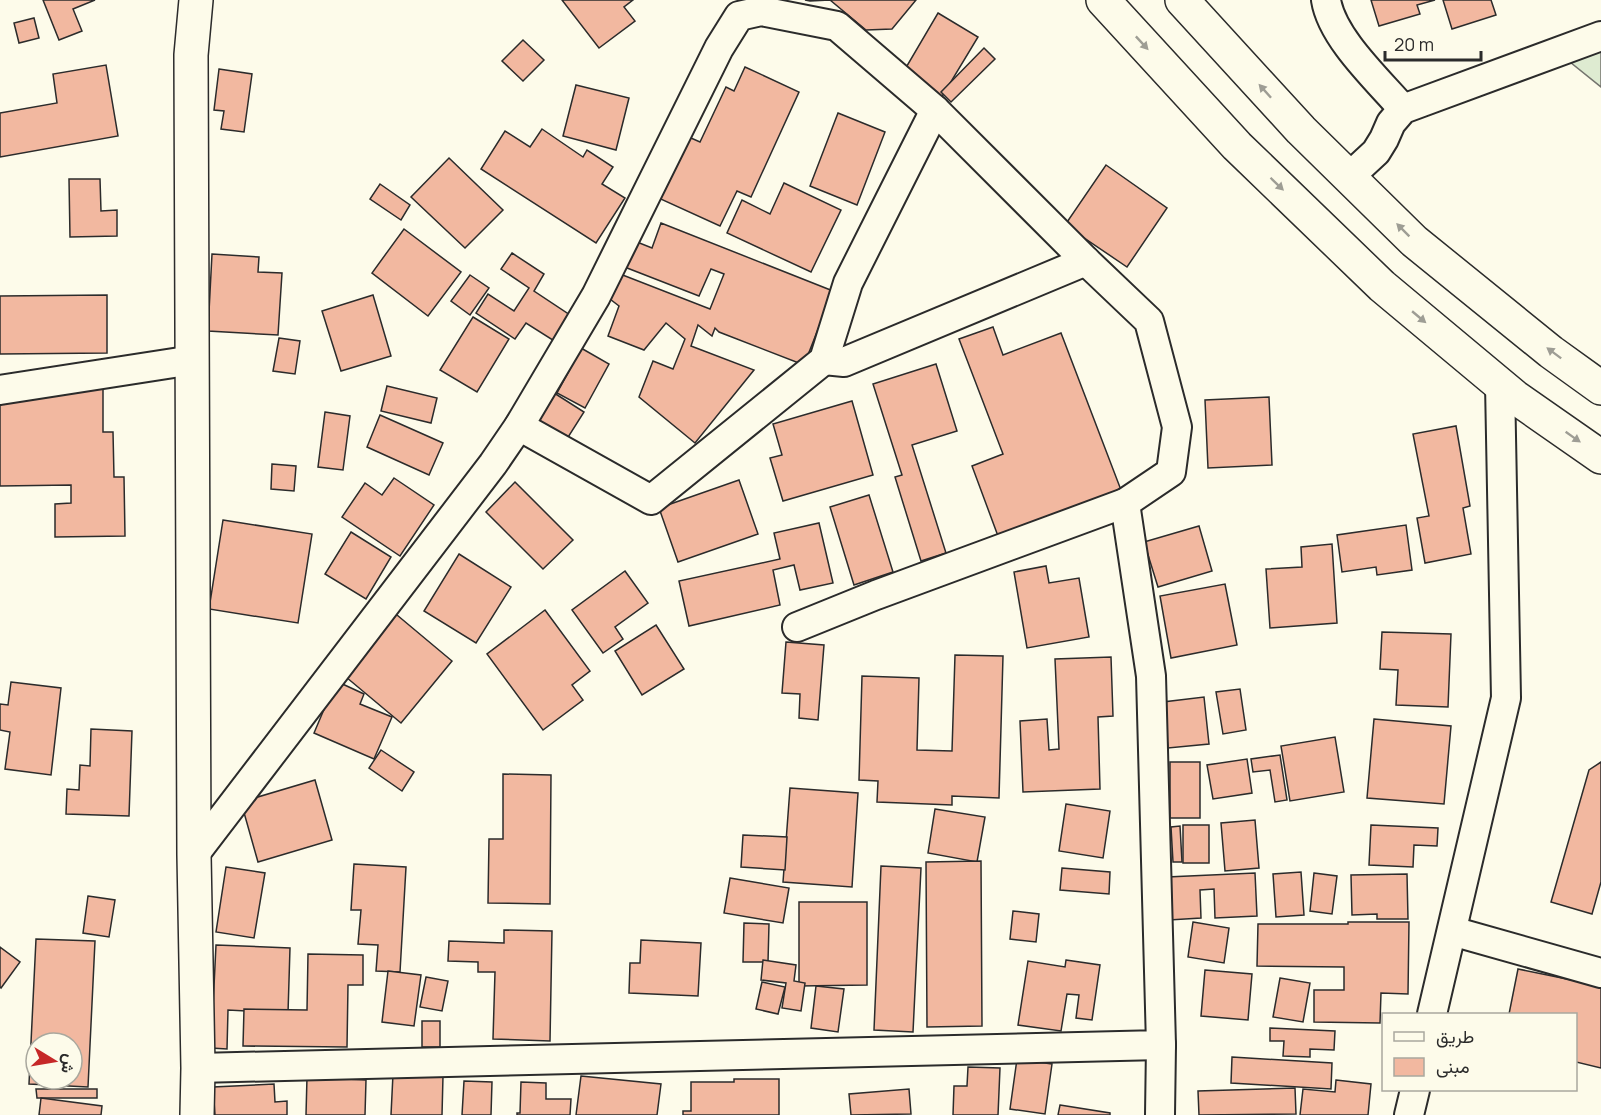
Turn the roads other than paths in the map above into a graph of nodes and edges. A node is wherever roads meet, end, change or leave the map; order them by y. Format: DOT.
graph roads {
  1 [pos="196,0"];
  2 [pos="1103,0"];
  3 [pos="1182,0"];
  4 [pos="1326,0"];
  5 [pos="1601,36"];
  6 [pos="1403,109"];
  7 [pos="935,110"];
  8 [pos="1349,177"];
  9 [pos="1086,261"];
  10 [pos="192,360"];
  11 [pos="824,360"];
  12 [pos="1500,384"];
  13 [pos="1601,388"];
  14 [pos="0,390"];
  15 [pos="519,426"];
  16 [pos="1601,457"];
  17 [pos="1125,503"];
  18 [pos="797,627"];
  19 [pos="194,855"];
  20 [pos="1452,931"];
  21 [pos="1601,973"];
  22 [pos="1432,1013"];
  23 [pos="1161,1045"];
  24 [pos="198,1068"];
  25 [pos="1415,1091"];
  26 [pos="197,1115"];
  27 [pos="1160,1115"];
  28 [pos="1409,1115"];
  1 -- 10 [label="main road"];
  2 -- 12 [label="main road, one-way"];
  8 -- 3 [label="main road, one-way"];
  4 -- 6 [label="street"];
  5 -- 6 [label="street"];
  6 -- 8 [label="street"];
  7 -- 9 [label="street"];
  7 -- 11 [label="street"];
  7 -- 15 [label="street"];
  13 -- 8 [label="main road, one-way"];
  9 -- 11 [label="street"];
  9 -- 17 [label="street"];
  10 -- 14 [label="street"];
  10 -- 19 [label="main road"];
  11 -- 15 [label="street"];
  12 -- 16 [label="main road, one-way"];
  12 -- 20 [label="street"];
  15 -- 19 [label="street"];
  17 -- 18 [label="street"];
  17 -- 23 [label="street"];
  19 -- 24 [label="main road"];
  20 -- 21 [label="street"];
  20 -- 22 [label="street"];
  23 -- 24 [label="street"];
  23 -- 27 [label="street"];
  24 -- 26 [label="main road"];
  25 -- 28 [label="street"];
}
